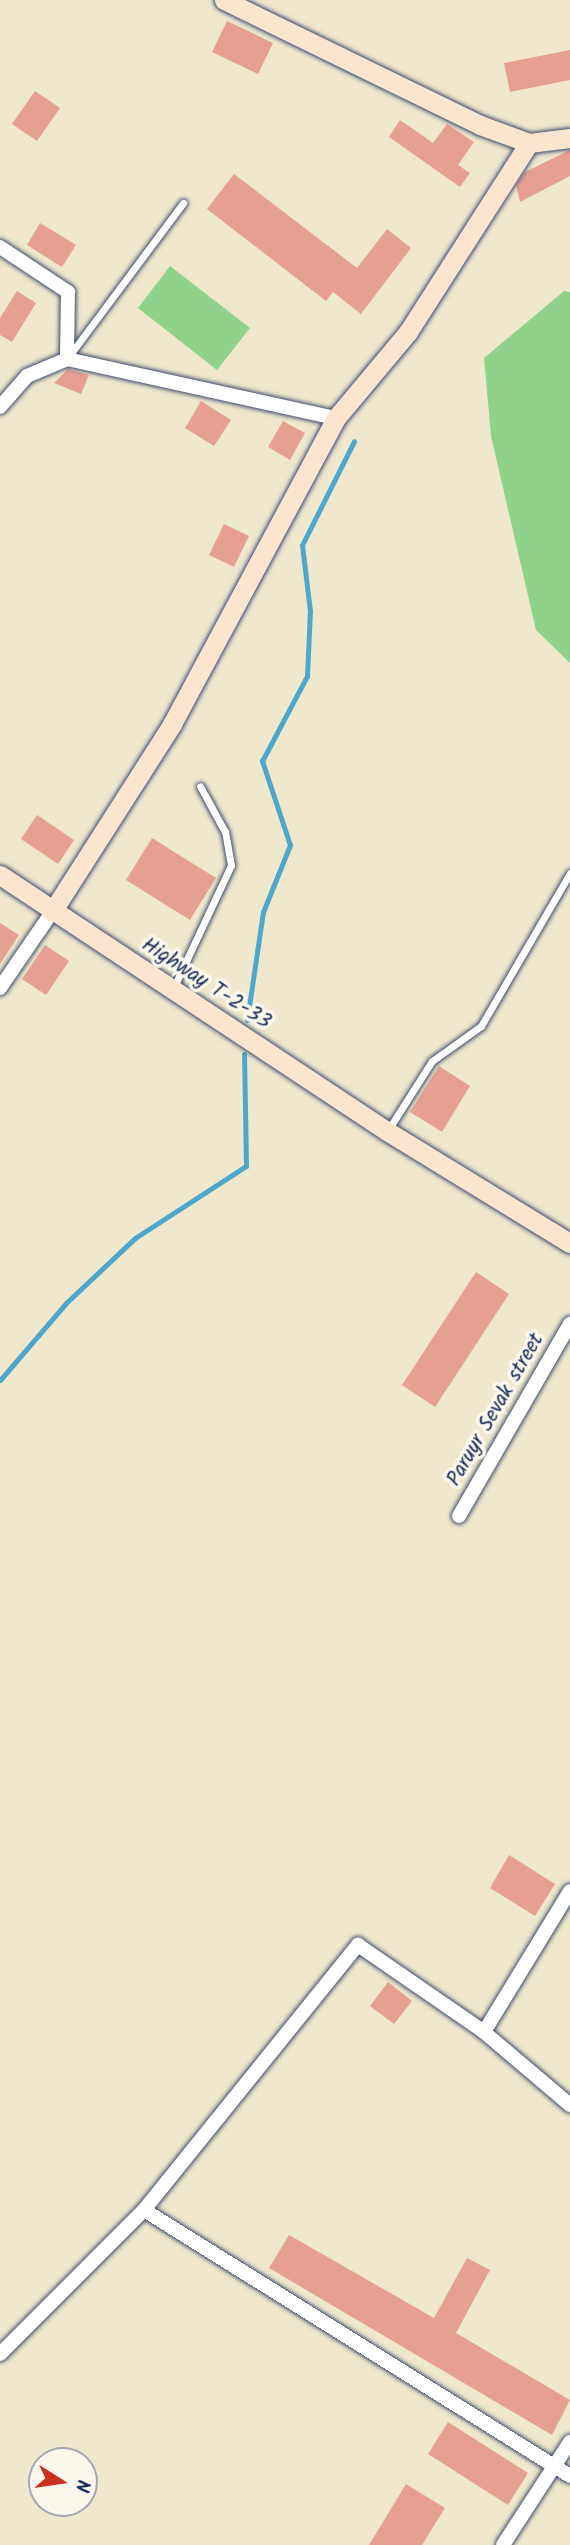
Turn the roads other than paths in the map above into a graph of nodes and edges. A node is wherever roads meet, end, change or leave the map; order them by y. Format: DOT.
graph roads {
  1 [pos="224,0"];
  2 [pos="570,138"];
  3 [pos="529,143"];
  4 [pos="183,203"];
  5 [pos="0,247"];
  6 [pos="67,359"];
  7 [pos="0,407"];
  8 [pos="336,418"];
  9 [pos="200,786"];
  10 [pos="570,873"];
  11 [pos="0,875"];
  12 [pos="52,912"];
  13 [pos="0,988"];
  14 [pos="172,989"];
  15 [pos="387,1131"];
  16 [pos="570,1243"];
  17 [pos="570,1324"];
  18 [pos="459,1516"];
  19 [pos="570,1891"];
  20 [pos="484,2032"];
  21 [pos="570,2105"];
  22 [pos="144,2210"];
  23 [pos="0,2354"];
  24 [pos="570,2442"];
  25 [pos="553,2466"];
  26 [pos="570,2476"];
  27 [pos="502,2545"];
  1 -- 3 [label="street"];
  2 -- 3 [label="street"];
  3 -- 8 [label="street"];
  4 -- 6 [label="lane"];
  5 -- 6 [label="street"];
  6 -- 7 [label="street"];
  6 -- 8 [label="street"];
  8 -- 12 [label="street"];
  9 -- 14 [label="lane"];
  10 -- 15 [label="lane"];
  11 -- 12 [label="street, Highway T-2-33"];
  12 -- 13 [label="street"];
  12 -- 14 [label="street, Highway T-2-33"];
  14 -- 15 [label="street, Highway T-2-33"];
  15 -- 16 [label="street, Highway T-2-33"];
  17 -- 18 [label="street, Paruyr Sevak street"];
  19 -- 20 [label="street"];
  20 -- 21 [label="street"];
  20 -- 22 [label="street"];
  22 -- 23 [label="street"];
  22 -- 25 [label="street"];
  24 -- 25 [label="street"];
  25 -- 26 [label="street"];
  25 -- 27 [label="street"];
}
